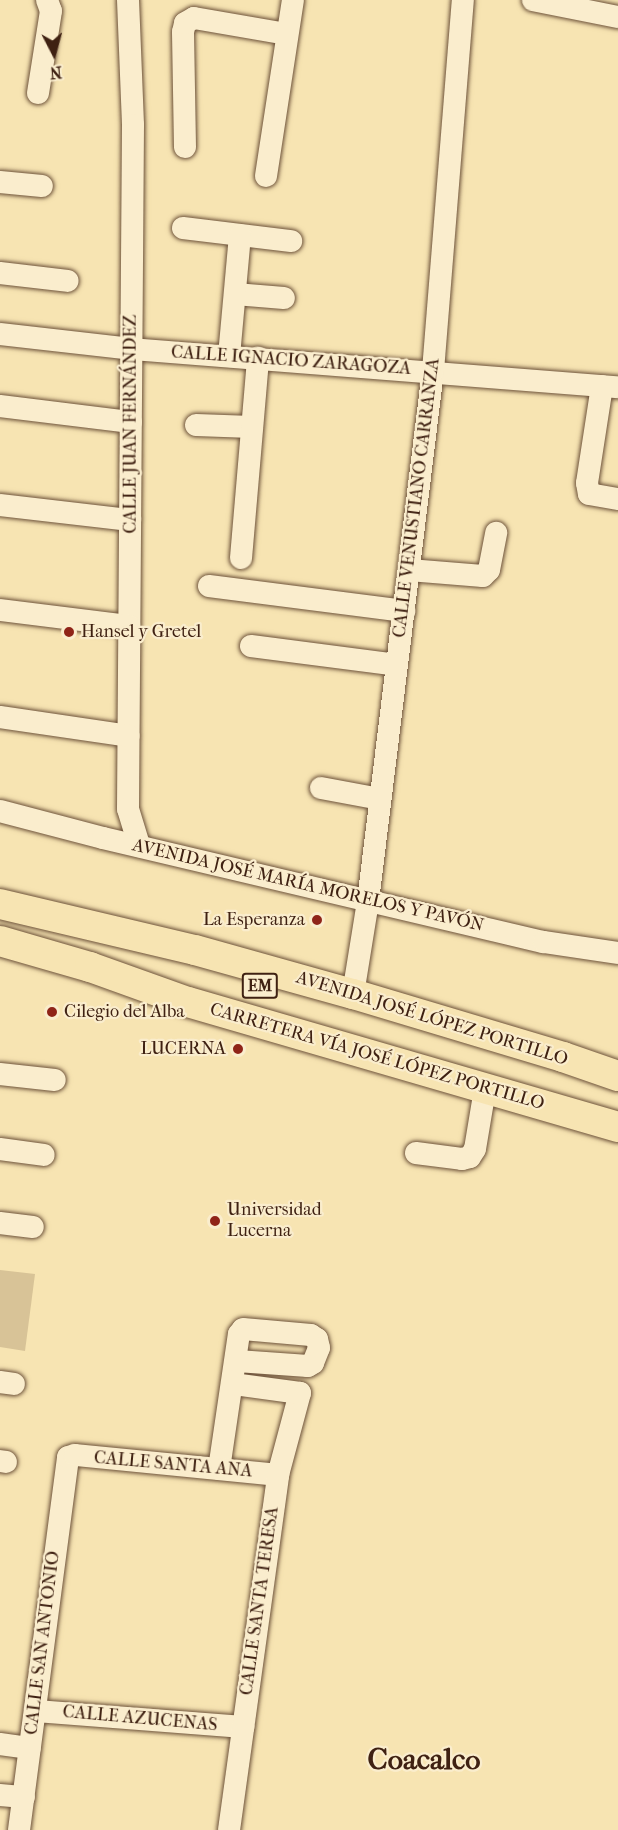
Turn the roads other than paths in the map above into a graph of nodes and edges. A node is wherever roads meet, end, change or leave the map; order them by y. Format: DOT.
graph roads {
  1 [pos="46,0"];
  2 [pos="128,0"];
  3 [pos="292,0"];
  4 [pos="464,0"];
  5 [pos="533,0"];
  6 [pos="618,17"];
  7 [pos="288,33"];
  8 [pos="38,93"];
  9 [pos="185,147"];
  10 [pos="266,176"];
  11 [pos="0,182"];
  12 [pos="42,186"];
  13 [pos="183,228"];
  14 [pos="240,235"];
  15 [pos="291,241"];
  16 [pos="0,273"];
  17 [pos="68,280"];
  18 [pos="235,294"];
  19 [pos="285,298"];
  20 [pos="0,334"];
  21 [pos="131,349"];
  22 [pos="229,357"];
  23 [pos="258,358"];
  24 [pos="433,371"];
  25 [pos="610,386"];
  26 [pos="0,406"];
  27 [pos="131,422"];
  28 [pos="196,424"];
  29 [pos="252,427"];
  30 [pos="618,499"];
  31 [pos="0,506"];
  32 [pos="130,520"];
  33 [pos="496,533"];
  34 [pos="241,558"];
  35 [pos="408,570"];
  36 [pos="208,586"];
  37 [pos="0,610"];
  38 [pos="404,611"];
  39 [pos="129,626"];
  40 [pos="251,646"];
  41 [pos="397,665"];
  42 [pos="0,717"];
  43 [pos="129,736"];
  44 [pos="321,788"];
  45 [pos="380,800"];
  46 [pos="0,811"];
  47 [pos="139,846"];
  48 [pos="368,901"];
  49 [pos="0,903"];
  50 [pos="0,922"];
  51 [pos="0,941"];
  52 [pos="618,954"];
  53 [pos="0,962"];
  54 [pos="353,994"];
  55 [pos="0,1074"];
  56 [pos="618,1076"];
  57 [pos="55,1080"];
  58 [pos="618,1085"];
  59 [pos="496,1098"];
  60 [pos="618,1129"];
  61 [pos="0,1149"];
  62 [pos="416,1153"];
  63 [pos="44,1155"];
  64 [pos="0,1223"];
  65 [pos="33,1227"];
  66 [pos="237,1361"];
  67 [pos="302,1367"];
  68 [pos="233,1384"];
  69 [pos="300,1393"];
  70 [pos="68,1457"];
  71 [pos="219,1469"];
  72 [pos="278,1475"];
  73 [pos="36,1711"];
  74 [pos="243,1727"];
  75 [pos="0,1744"];
  76 [pos="30,1748"];
  77 [pos="0,1795"];
  78 [pos="24,1797"];
  79 [pos="19,1830"];
  80 [pos="24,1830"];
  81 [pos="229,1830"];
  1 -- 8 [label="street"];
  2 -- 21 [label="street, CALLE JUAN FERNÁNDEZ"];
  3 -- 7 [label="street"];
  4 -- 24 [label="street, CALLE VENUSTIANO CARRANZA"];
  5 -- 6 [label="street"];
  7 -- 9 [label="street"];
  7 -- 10 [label="street"];
  11 -- 12 [label="street"];
  13 -- 14 [label="street"];
  14 -- 15 [label="street"];
  14 -- 18 [label="street"];
  16 -- 17 [label="street"];
  18 -- 19 [label="street"];
  18 -- 22 [label="street"];
  20 -- 21 [label="street, CALLE IGNACIO ZARAGOZA"];
  21 -- 22 [label="street, CALLE IGNACIO ZARAGOZA"];
  21 -- 27 [label="street, CALLE JUAN FERNÁNDEZ"];
  22 -- 23 [label="street, CALLE IGNACIO ZARAGOZA"];
  23 -- 24 [label="street, CALLE IGNACIO ZARAGOZA"];
  23 -- 29 [label="street"];
  24 -- 25 [label="street, CALLE IGNACIO ZARAGOZA"];
  24 -- 35 [label="street, CALLE VENUSTIANO CARRANZA"];
  25 -- 30 [label="street"];
  26 -- 27 [label="street"];
  27 -- 32 [label="street, CALLE JUAN FERNÁNDEZ"];
  28 -- 29 [label="street"];
  29 -- 34 [label="street"];
  31 -- 32 [label="street"];
  32 -- 39 [label="street, CALLE JUAN FERNÁNDEZ"];
  33 -- 35 [label="street"];
  35 -- 38 [label="street, CALLE VENUSTIANO CARRANZA"];
  36 -- 38 [label="street"];
  37 -- 39 [label="street"];
  38 -- 41 [label="street, CALLE VENUSTIANO CARRANZA"];
  39 -- 43 [label="street, CALLE JUAN FERNÁNDEZ"];
  40 -- 41 [label="street"];
  41 -- 45 [label="street, CALLE VENUSTIANO CARRANZA"];
  42 -- 43 [label="street"];
  43 -- 47 [label="street, CALLE JUAN FERNÁNDEZ"];
  44 -- 45 [label="street"];
  45 -- 48 [label="street, CALLE VENUSTIANO CARRANZA"];
  46 -- 47 [label="street, AVENIDA JOSÉ MARÍA MORELOS Y PAVÓN"];
  47 -- 48 [label="street, AVENIDA JOSÉ MARÍA MORELOS Y PAVÓN"];
  48 -- 52 [label="street, AVENIDA JOSÉ MARÍA MORELOS Y PAVÓN"];
  48 -- 54 [label="street, CALLE VENUSTIANO CARRANZA"];
  49 -- 54 [label="main road, AVENIDA JOSÉ LÓPEZ PORTILLO"];
  50 -- 58 [label="main road, CARRETERA VÍA JOSÉ LÓPEZ PORTILLO / EM"];
  51 -- 59 [label="main road, CARRETERA VÍA JOSÉ LÓPEZ PORTILLO / EM"];
  53 -- 59 [label="main road"];
  54 -- 56 [label="main road, AVENIDA JOSÉ LÓPEZ PORTILLO"];
  55 -- 57 [label="street"];
  59 -- 60 [label="main road, CARRETERA VÍA JOSÉ LÓPEZ PORTILLO / EM"];
  59 -- 62 [label="street"];
  61 -- 63 [label="street"];
  64 -- 65 [label="street"];
  66 -- 67 [label="street"];
  66 -- 67 [label="street"];
  66 -- 68 [label="street"];
  67 -- 69 [label="street, CALLE SANTA TERESA"];
  68 -- 69 [label="street"];
  68 -- 71 [label="street"];
  69 -- 72 [label="street, CALLE SANTA TERESA"];
  70 -- 71 [label="street, CALLE SANTA ANA"];
  70 -- 73 [label="street, CALLE SAN ANTONIO"];
  71 -- 72 [label="street, CALLE SANTA ANA"];
  72 -- 74 [label="street, CALLE SANTA TERESA"];
  73 -- 74 [label="street, CALLE AZUCENAS"];
  73 -- 76 [label="street, CALLE SAN ANTONIO"];
  74 -- 81 [label="street, CALLE SANTA TERESA"];
  75 -- 76 [label="street"];
  76 -- 78 [label="street, CALLE SAN ANTONIO"];
  77 -- 78 [label="street"];
  78 -- 79 [label="street, CALLE SAN ANTONIO"];
  79 -- 80 [label="street"];
}
